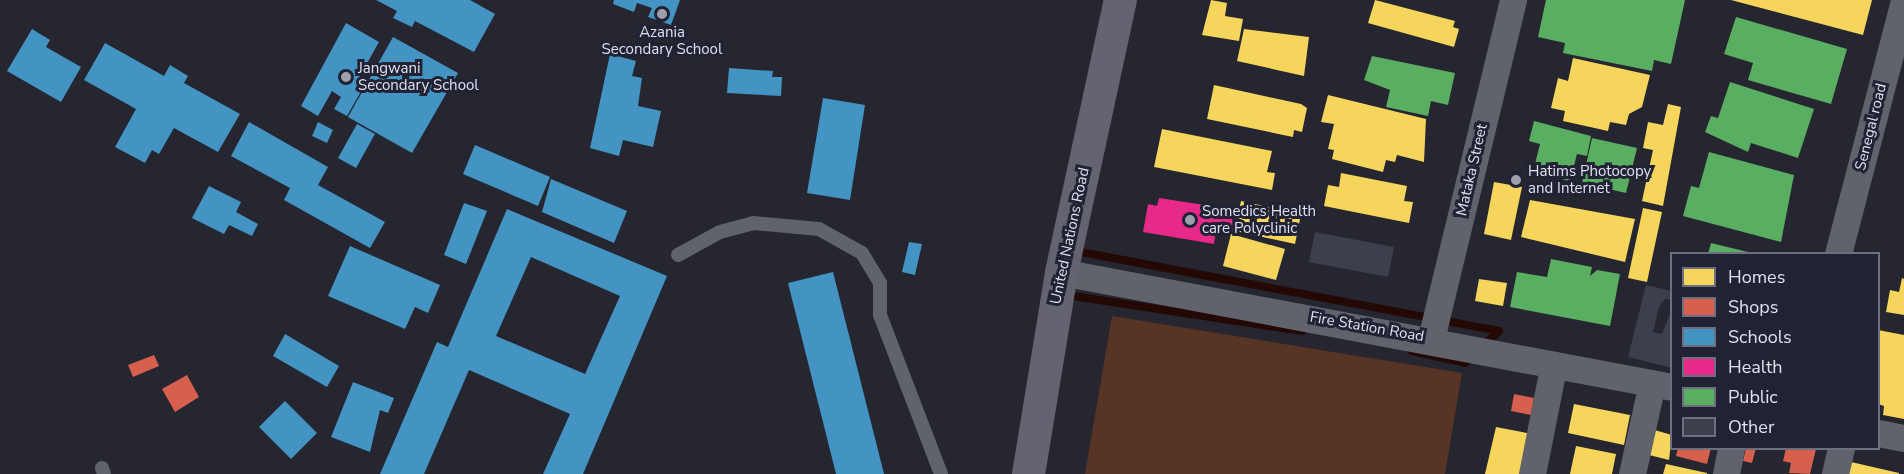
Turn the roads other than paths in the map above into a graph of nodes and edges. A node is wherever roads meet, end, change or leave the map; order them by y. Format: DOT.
graph roads {
  1 [pos="1120,0"];
  2 [pos="1904,0"];
  3 [pos="1509,1"];
  4 [pos="1840,252"];
  5 [pos="678,255"];
  6 [pos="1061,272"];
  7 [pos="1431,339"];
  8 [pos="1553,368"];
  9 [pos="1662,385"];
  10 [pos="1880,433"];
  11 [pos="1904,438"];
  12 [pos="1731,450"];
  13 [pos="1841,450"];
  14 [pos="941,474"];
  15 [pos="1028,474"];
  16 [pos="1532,474"];
  17 [pos="1632,474"];
  18 [pos="1726,474"];
  19 [pos="1835,474"];
  1 -- 6 [label="street, United Nations Road"];
  2 -- 4 [label="street, Senegal road"];
  3 -- 7 [label="street, Mataka Street"];
  5 -- 14 [label="lane"];
  6 -- 7 [label="street, Fire Station Road"];
  6 -- 15 [label="street, United Nations Road"];
  7 -- 8 [label="street, Fire Station Road"];
  8 -- 9 [label="street, Fire Station Road"];
  8 -- 16 [label="street"];
  9 -- 17 [label="street"];
  10 -- 11 [label="street"];
  12 -- 18 [label="street"];
  13 -- 19 [label="street"];
}
